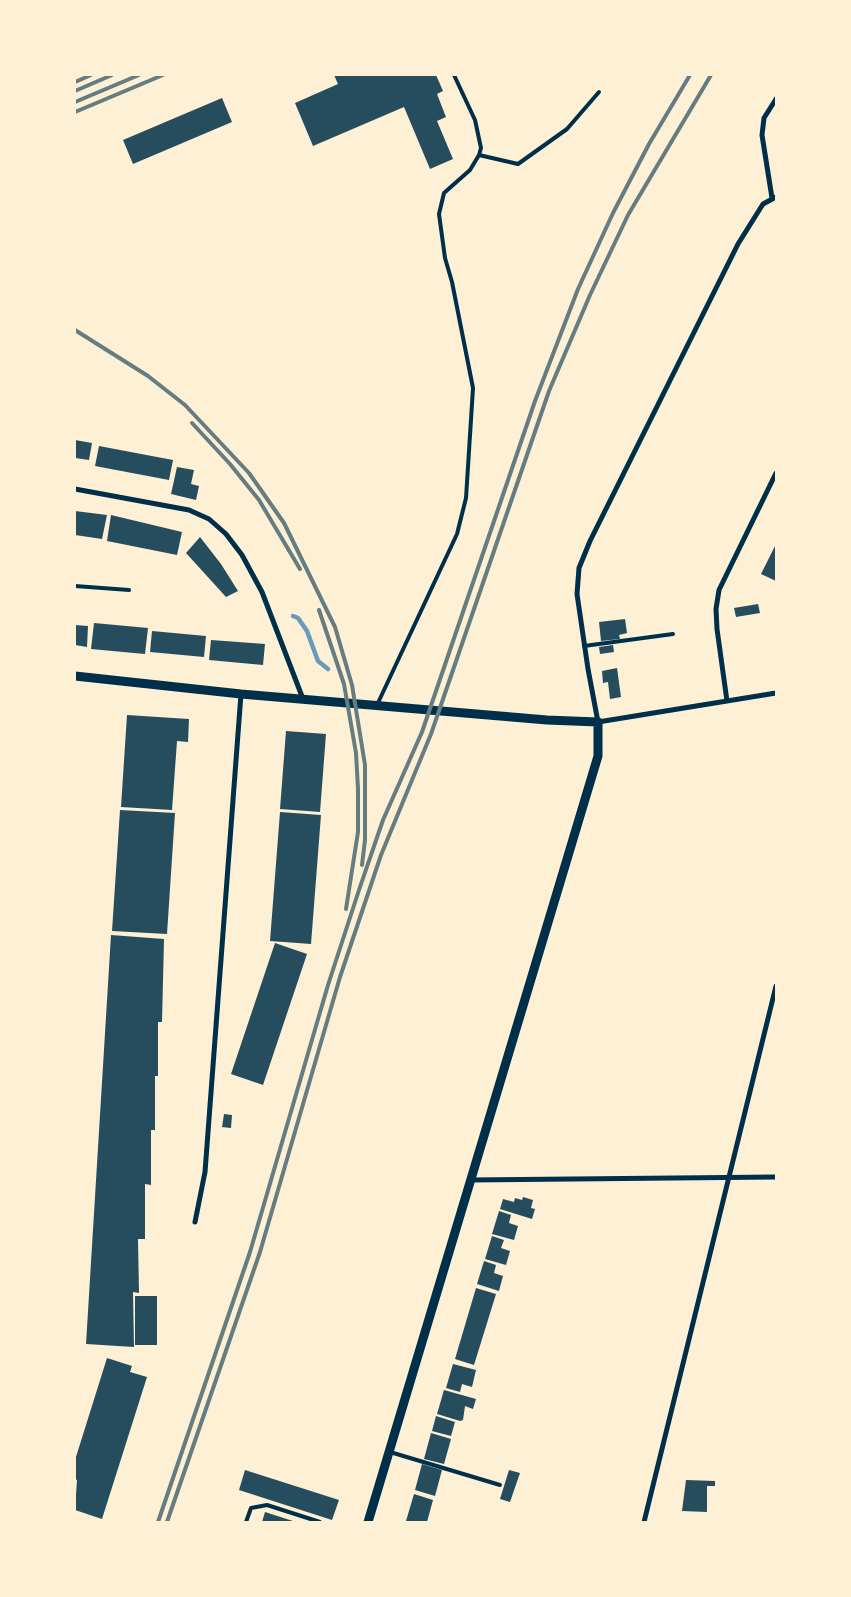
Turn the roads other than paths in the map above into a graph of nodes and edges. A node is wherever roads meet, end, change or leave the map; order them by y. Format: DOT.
graph roads {
  1 [pos="454,75"];
  2 [pos="599,92"];
  3 [pos="776,99"];
  4 [pos="479,155"];
  5 [pos="774,198"];
  6 [pos="776,473"];
  7 [pos="75,489"];
  8 [pos="75,586"];
  9 [pos="129,590"];
  10 [pos="673,634"];
  11 [pos="584,646"];
  12 [pos="75,676"];
  13 [pos="776,693"];
  14 [pos="241,694"];
  15 [pos="303,699"];
  16 [pos="727,701"];
  17 [pos="377,705"];
  18 [pos="598,722"];
  19 [pos="776,986"];
  20 [pos="729,1177"];
  21 [pos="776,1177"];
  22 [pos="470,1180"];
  23 [pos="195,1222"];
  24 [pos="390,1452"];
  25 [pos="500,1485"];
  26 [pos="246,1522"];
  27 [pos="320,1522"];
  28 [pos="368,1522"];
  29 [pos="644,1522"];
  1 -- 4 [label="lane"];
  2 -- 4 [label="lane"];
  3 -- 5 [label="street"];
  4 -- 17 [label="lane"];
  5 -- 11 [label="street"];
  6 -- 16 [label="street"];
  7 -- 15 [label="street"];
  8 -- 9 [label="lane"];
  10 -- 11 [label="lane"];
  11 -- 18 [label="street"];
  12 -- 14 [label="street"];
  13 -- 16 [label="street"];
  14 -- 15 [label="street"];
  14 -- 23 [label="street"];
  15 -- 17 [label="street"];
  16 -- 18 [label="street"];
  17 -- 18 [label="street"];
  18 -- 22 [label="street"];
  19 -- 20 [label="street"];
  20 -- 21 [label="street"];
  20 -- 22 [label="street"];
  20 -- 29 [label="street"];
  22 -- 24 [label="street"];
  24 -- 25 [label="lane"];
  24 -- 28 [label="street"];
  26 -- 27 [label="lane"];
}
